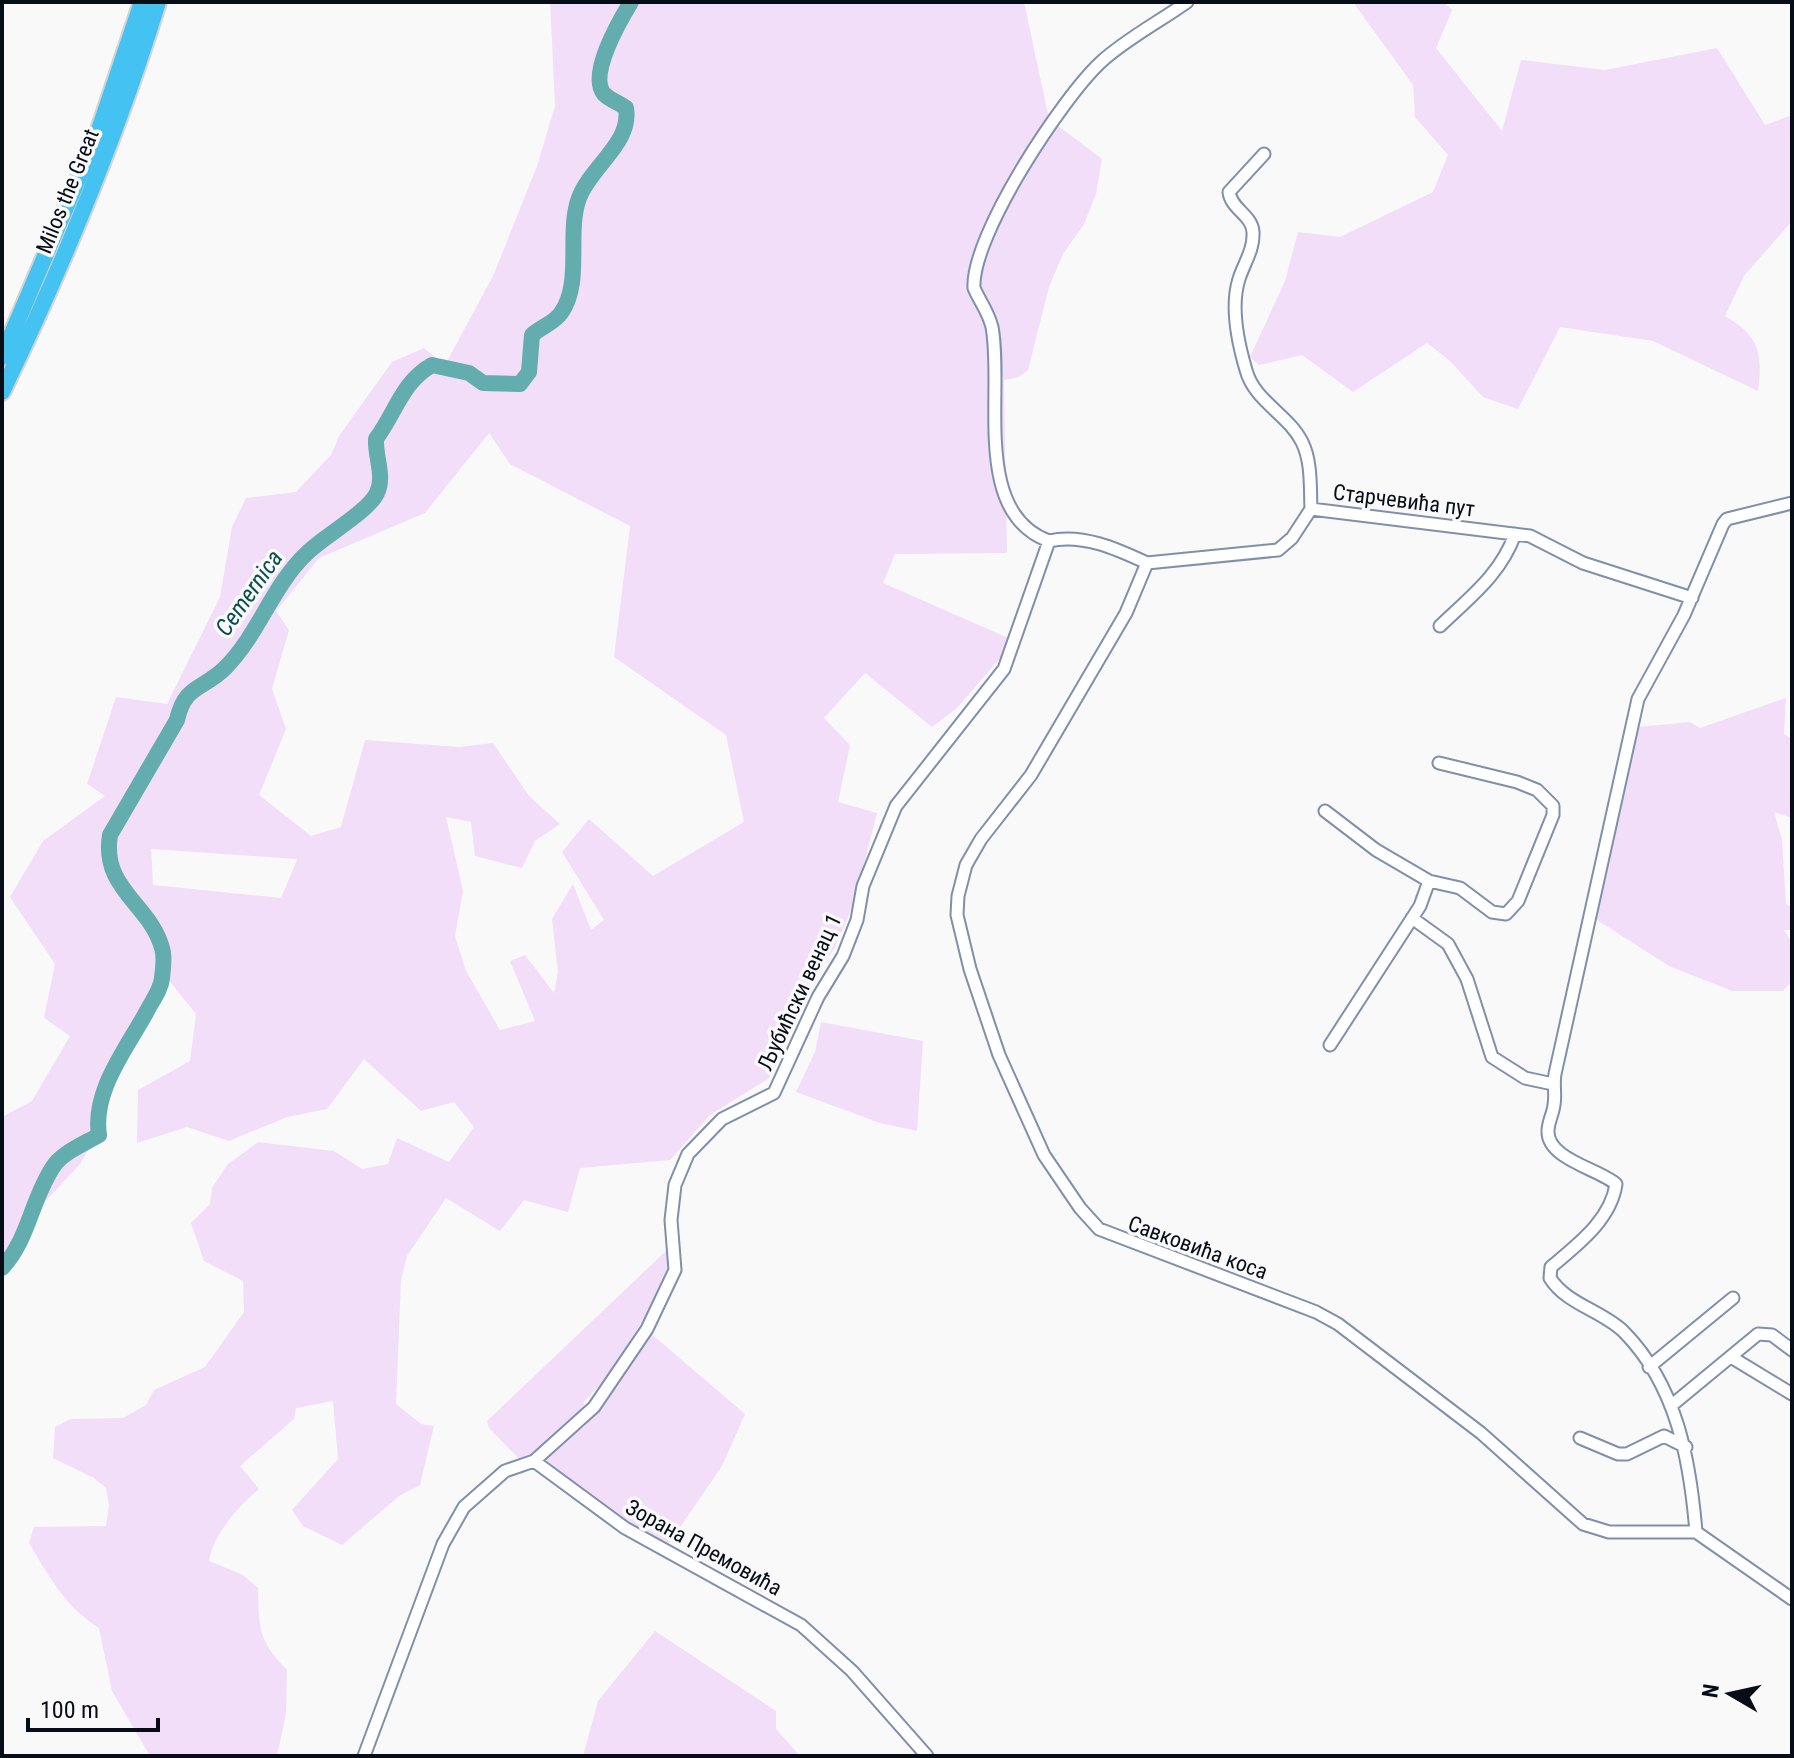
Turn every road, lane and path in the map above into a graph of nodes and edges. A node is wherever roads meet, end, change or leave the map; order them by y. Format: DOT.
graph roads {
  1 [pos="142,2"];
  2 [pos="158,2"];
  3 [pos="1187,2"];
  4 [pos="1264,154"];
  5 [pos="2,357"];
  6 [pos="2,392"];
  7 [pos="1792,503"];
  8 [pos="1311,509"];
  9 [pos="1515,534"];
  10 [pos="1049,541"];
  11 [pos="1147,563"];
  12 [pos="1692,598"];
  13 [pos="1440,626"];
  14 [pos="1439,763"];
  15 [pos="1325,811"];
  16 [pos="1429,881"];
  17 [pos="1412,918"];
  18 [pos="1330,1045"];
  19 [pos="1553,1084"];
  20 [pos="1733,1298"];
  21 [pos="1792,1350"];
  22 [pos="1731,1357"];
  23 [pos="1649,1367"];
  24 [pos="1792,1394"];
  25 [pos="1672,1405"];
  26 [pos="1580,1438"];
  27 [pos="1686,1447"];
  28 [pos="534,1461"];
  29 [pos="1696,1532"];
  30 [pos="1792,1599"];
  31 [pos="364,1756"];
  32 [pos="927,1756"];
  1 -- 5 [label="highway, Milos the Great"];
  2 -- 6 [label="highway, Milos the Great"];
  3 -- 10 [label="street"];
  4 -- 8 [label="street, Старчевића пут"];
  7 -- 12 [label="street"];
  8 -- 9 [label="street, Старчевића пут"];
  8 -- 11 [label="street"];
  9 -- 12 [label="street, Старчевића пут"];
  9 -- 13 [label="street"];
  10 -- 11 [label="street"];
  10 -- 28 [label="street, Љубићски венац 1"];
  11 -- 29 [label="street, Савковића коса"];
  12 -- 19 [label="street"];
  14 -- 16 [label="street"];
  15 -- 16 [label="street"];
  16 -- 17 [label="street"];
  17 -- 18 [label="street"];
  17 -- 19 [label="street"];
  19 -- 23 [label="street"];
  20 -- 23 [label="street"];
  21 -- 22 [label="street"];
  22 -- 24 [label="street"];
  22 -- 25 [label="street"];
  23 -- 25 [label="street"];
  25 -- 27 [label="street"];
  26 -- 27 [label="street"];
  27 -- 29 [label="street"];
  28 -- 31 [label="street"];
  28 -- 32 [label="street, Зорана Премовића"];
  29 -- 30 [label="street"];
}
